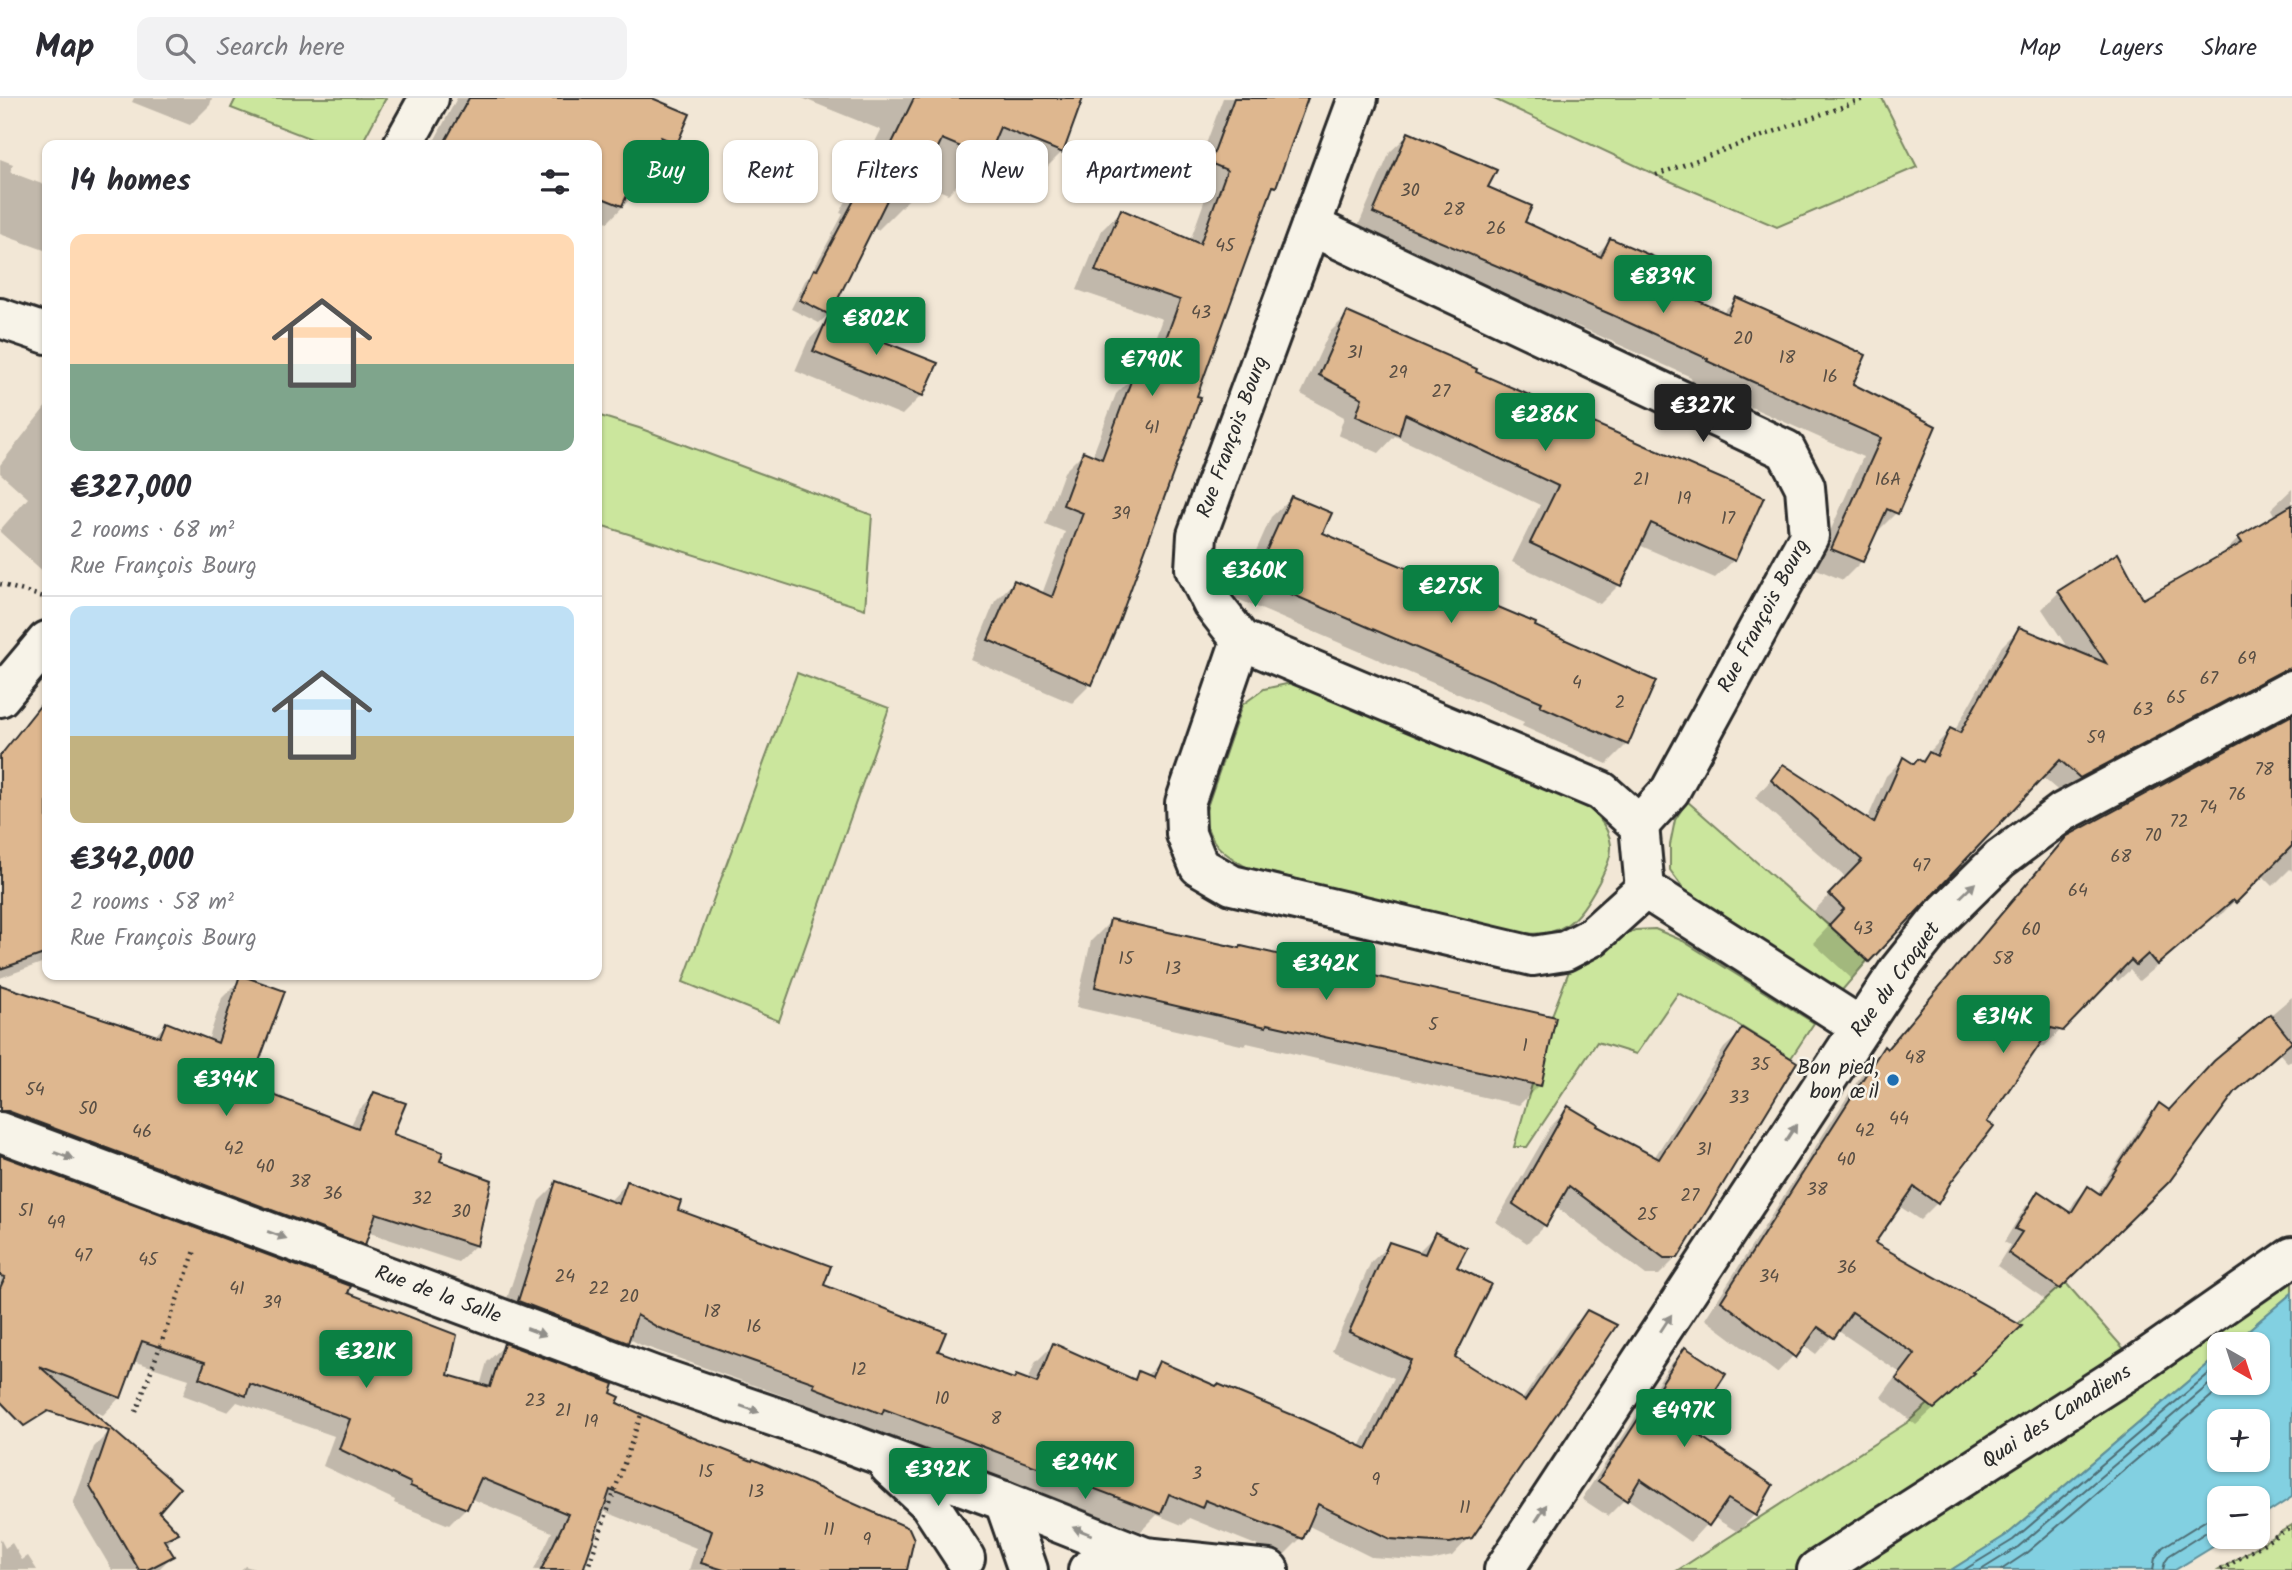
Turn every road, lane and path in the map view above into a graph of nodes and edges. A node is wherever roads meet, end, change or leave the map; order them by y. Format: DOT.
graph roads {
  1 [pos="429,98"];
  2 [pos="1358,98"];
  3 [pos="1866,98"];
  4 [pos="406,140"];
  5 [pos="1656,175"];
  6 [pos="1311,226"];
  7 [pos="0,318"];
  8 [pos="42,332"];
  9 [pos="0,584"];
  10 [pos="42,597"];
  11 [pos="1241,640"];
  12 [pos="42,647"];
  13 [pos="2292,690"];
  14 [pos="0,698"];
  15 [pos="1639,825"];
  16 [pos="1645,889"];
  17 [pos="1861,1027"];
  18 [pos="0,1132"];
  19 [pos="210,1210"];
  20 [pos="2292,1258"];
  21 [pos="655,1376"];
  22 [pos="136,1412"];
  23 [pos="877,1455"];
  24 [pos="1004,1501"];
  25 [pos="2292,1526"];
  26 [pos="1145,1556"];
  27 [pos="969,1564"];
  28 [pos="587,1570"];
  29 [pos="1028,1570"];
  30 [pos="1088,1570"];
  31 [pos="1269,1570"];
  32 [pos="1504,1570"];
  33 [pos="1817,1570"];
  34 [pos="2221,1570"];
  1 -- 4 [label="street"];
  2 -- 6 [label="street, Rue François Bourg"];
  3 -- 5 [label="path"];
  6 -- 11 [label="street, Rue François Bourg"];
  6 -- 15 [label="street, Rue François Bourg"];
  7 -- 8 [label="street"];
  9 -- 10 [label="path"];
  11 -- 15 [label="street, Rue François Bourg"];
  11 -- 16 [label="street"];
  12 -- 14 [label="street"];
  17 -- 13 [label="street, Rue du Croquet, one-way"];
  15 -- 16 [label="street"];
  16 -- 17 [label="street"];
  32 -- 17 [label="street, Rue du Croquet, one-way"];
  18 -- 19 [label="street, Rue de la Salle, one-way"];
  19 -- 21 [label="street, Rue de la Salle, one-way"];
  19 -- 22 [label="path"];
  20 -- 33 [label="street, Quai des Canadiens"];
  21 -- 23 [label="street, Rue de la Salle, one-way"];
  21 -- 28 [label="path"];
  23 -- 24 [label="street, Rue de la Salle"];
  23 -- 27 [label="street, Rue de la Salle"];
  26 -- 24 [label="street, one-way"];
  24 -- 27 [label="street, Rue de la Salle"];
  24 -- 29 [label="street"];
  25 -- 34 [label="path"];
  26 -- 30 [label="street"];
  26 -- 31 [label="street"];
}
